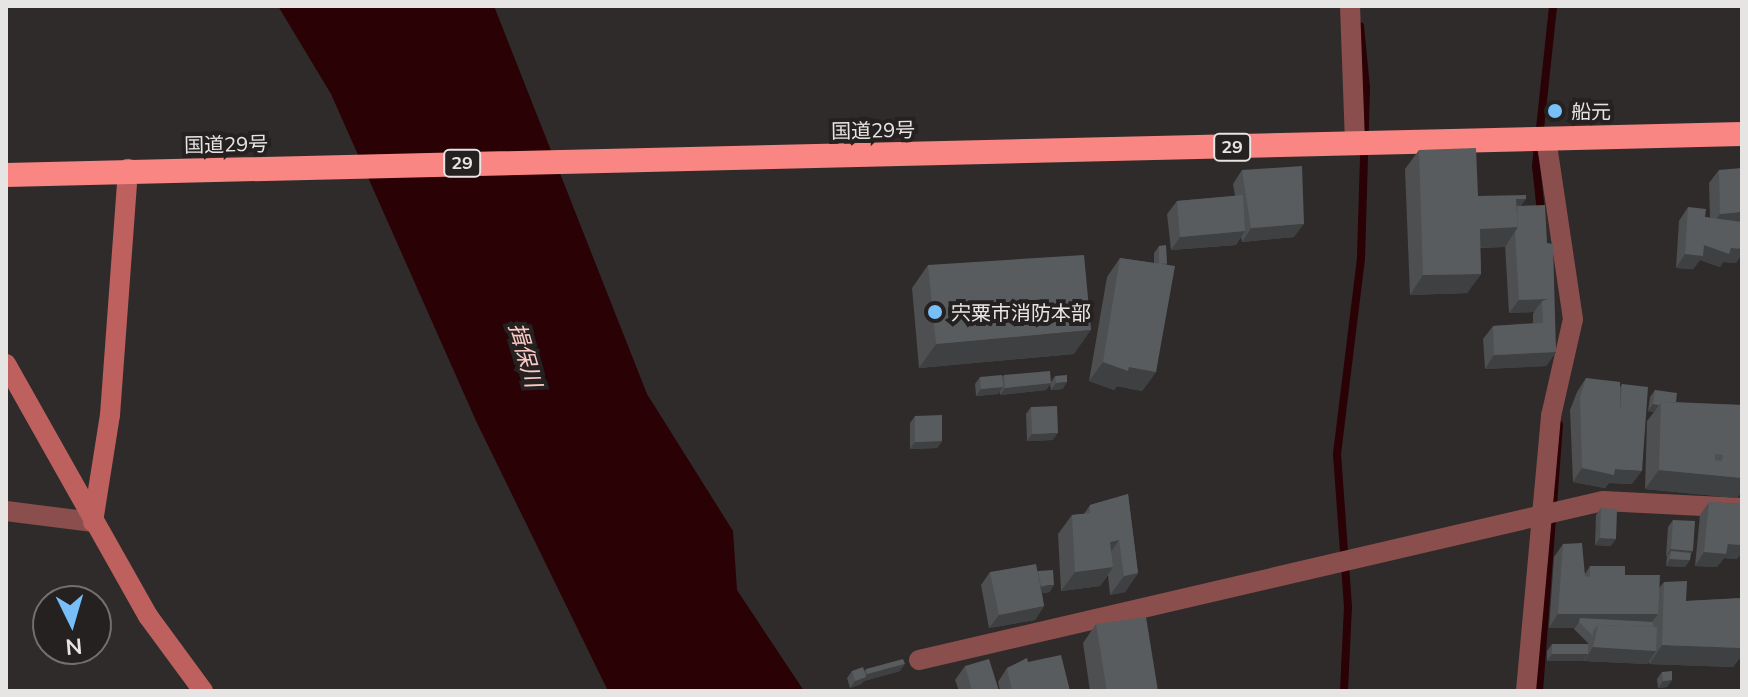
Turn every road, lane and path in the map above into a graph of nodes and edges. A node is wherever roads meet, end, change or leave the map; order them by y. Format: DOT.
graph roads {
  1 [pos="1350,6"];
  2 [pos="1742,134"];
  3 [pos="1546,139"];
  4 [pos="1355,144"];
  5 [pos="128,169"];
  6 [pos="6,175"];
  7 [pos="6,364"];
  8 [pos="1742,508"];
  9 [pos="6,511"];
  10 [pos="1541,516"];
  11 [pos="93,522"];
  12 [pos="919,660"];
  13 [pos="203,691"];
  14 [pos="1526,691"];
  1 -- 4 [label="street"];
  2 -- 3 [label="highway, 国道29号 / 29"];
  3 -- 4 [label="highway, 国道29号 / 29"];
  3 -- 10 [label="street"];
  4 -- 5 [label="highway, 国道29号 / 29"];
  5 -- 6 [label="highway, 国道29号 / 29"];
  5 -- 11 [label="street"];
  7 -- 11 [label="street"];
  8 -- 10 [label="street"];
  9 -- 11 [label="street"];
  10 -- 12 [label="street"];
  10 -- 14 [label="street"];
  11 -- 13 [label="street"];
}
